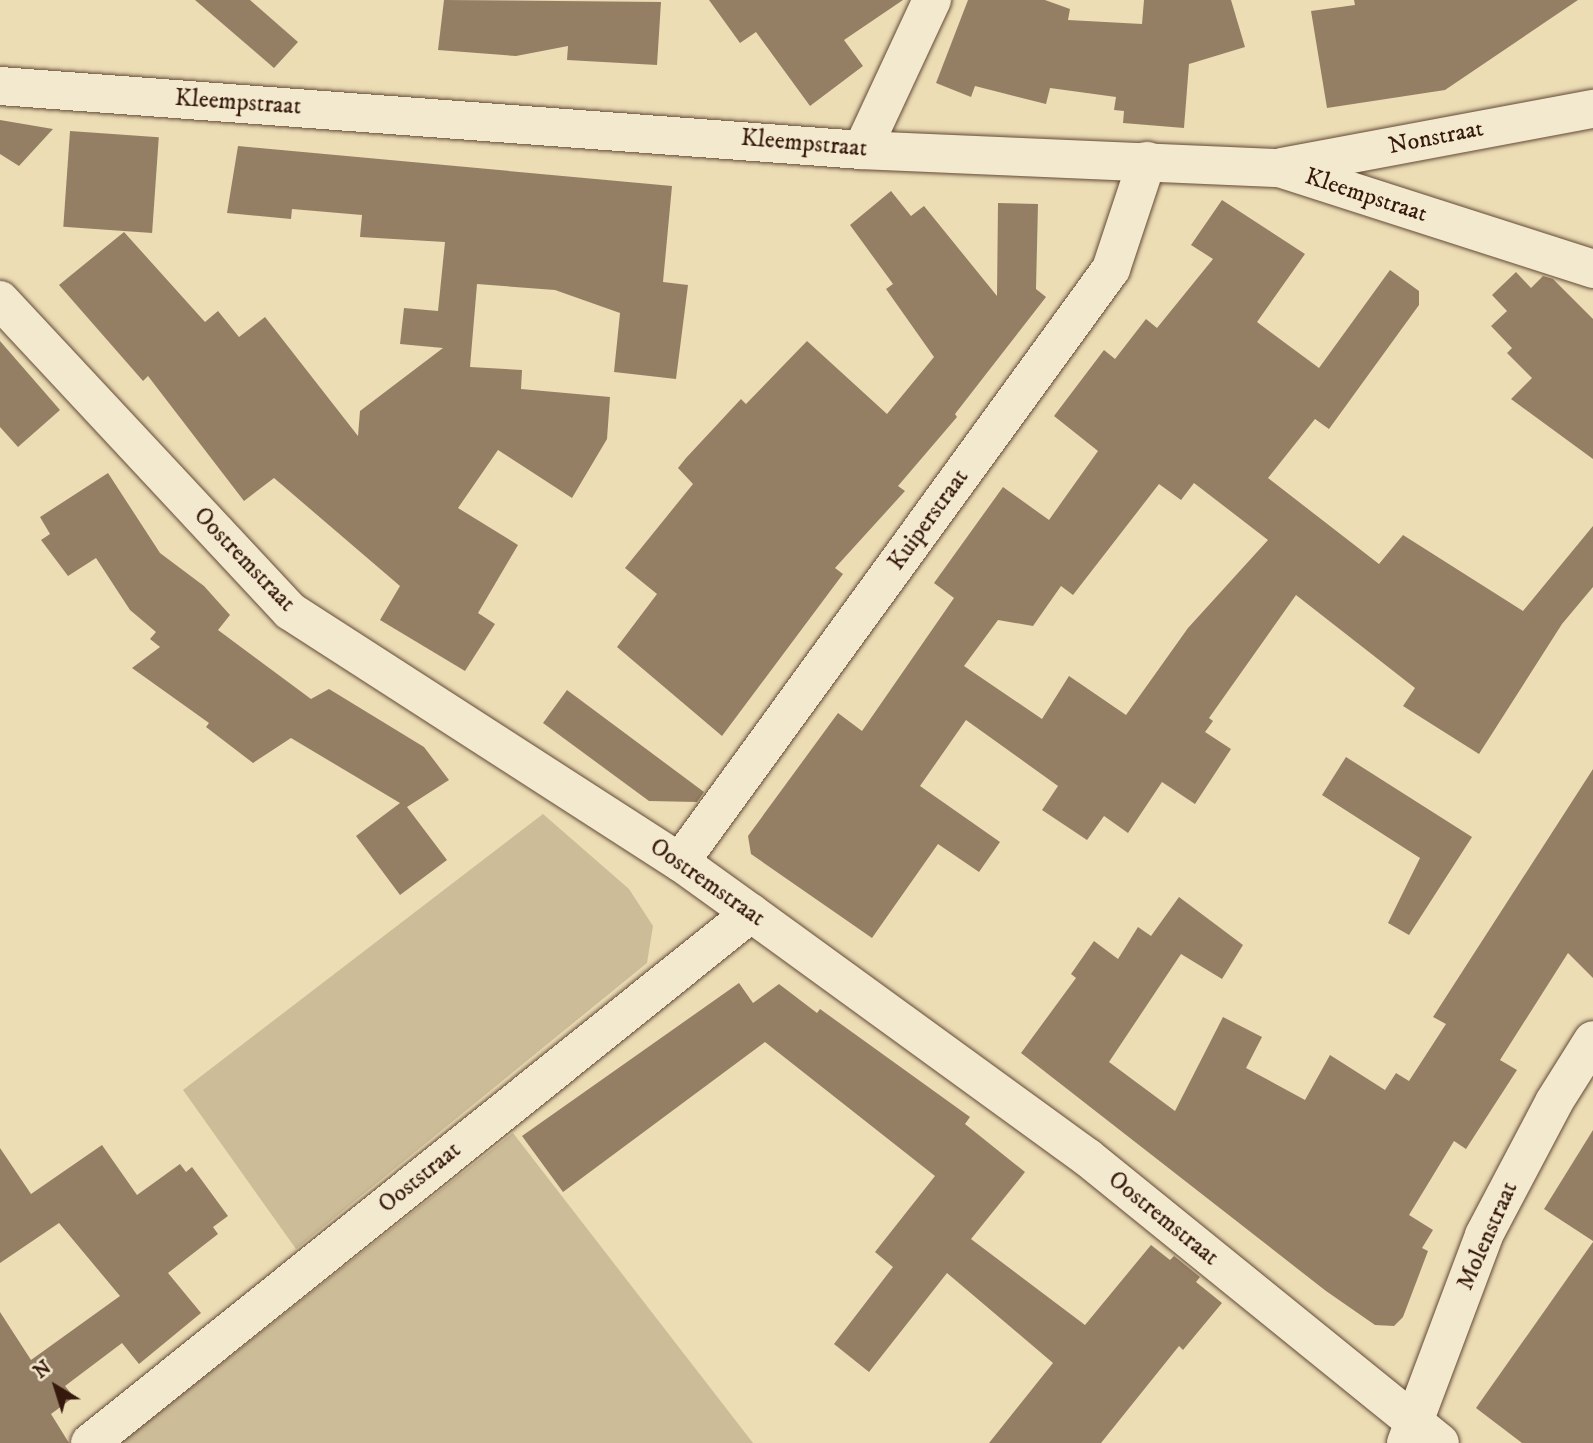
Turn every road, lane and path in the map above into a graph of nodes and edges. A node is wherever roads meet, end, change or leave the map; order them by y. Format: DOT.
graph roads {
  1 [pos="932,0"];
  2 [pos="0,86"];
  3 [pos="1592,108"];
  4 [pos="862,149"];
  5 [pos="1147,161"];
  6 [pos="1279,168"];
  7 [pos="1593,269"];
  8 [pos="0,300"];
  9 [pos="680,862"];
  10 [pos="751,913"];
  11 [pos="1593,1041"];
  12 [pos="1420,1436"];
  13 [pos="90,1443"];
  1 -- 4 [label="street"];
  2 -- 4 [label="street, Kleempstraat"];
  3 -- 6 [label="street, Nonstraat"];
  4 -- 5 [label="street, Kleempstraat"];
  5 -- 6 [label="street, Kleempstraat"];
  5 -- 9 [label="street, Kuiperstraat"];
  6 -- 7 [label="street, Kleempstraat"];
  8 -- 9 [label="street, Oostremstraat"];
  9 -- 10 [label="street, Oostremstraat"];
  10 -- 12 [label="street, Oostremstraat"];
  10 -- 13 [label="street, Ooststraat"];
  11 -- 12 [label="street, Molenstraat"];
}
